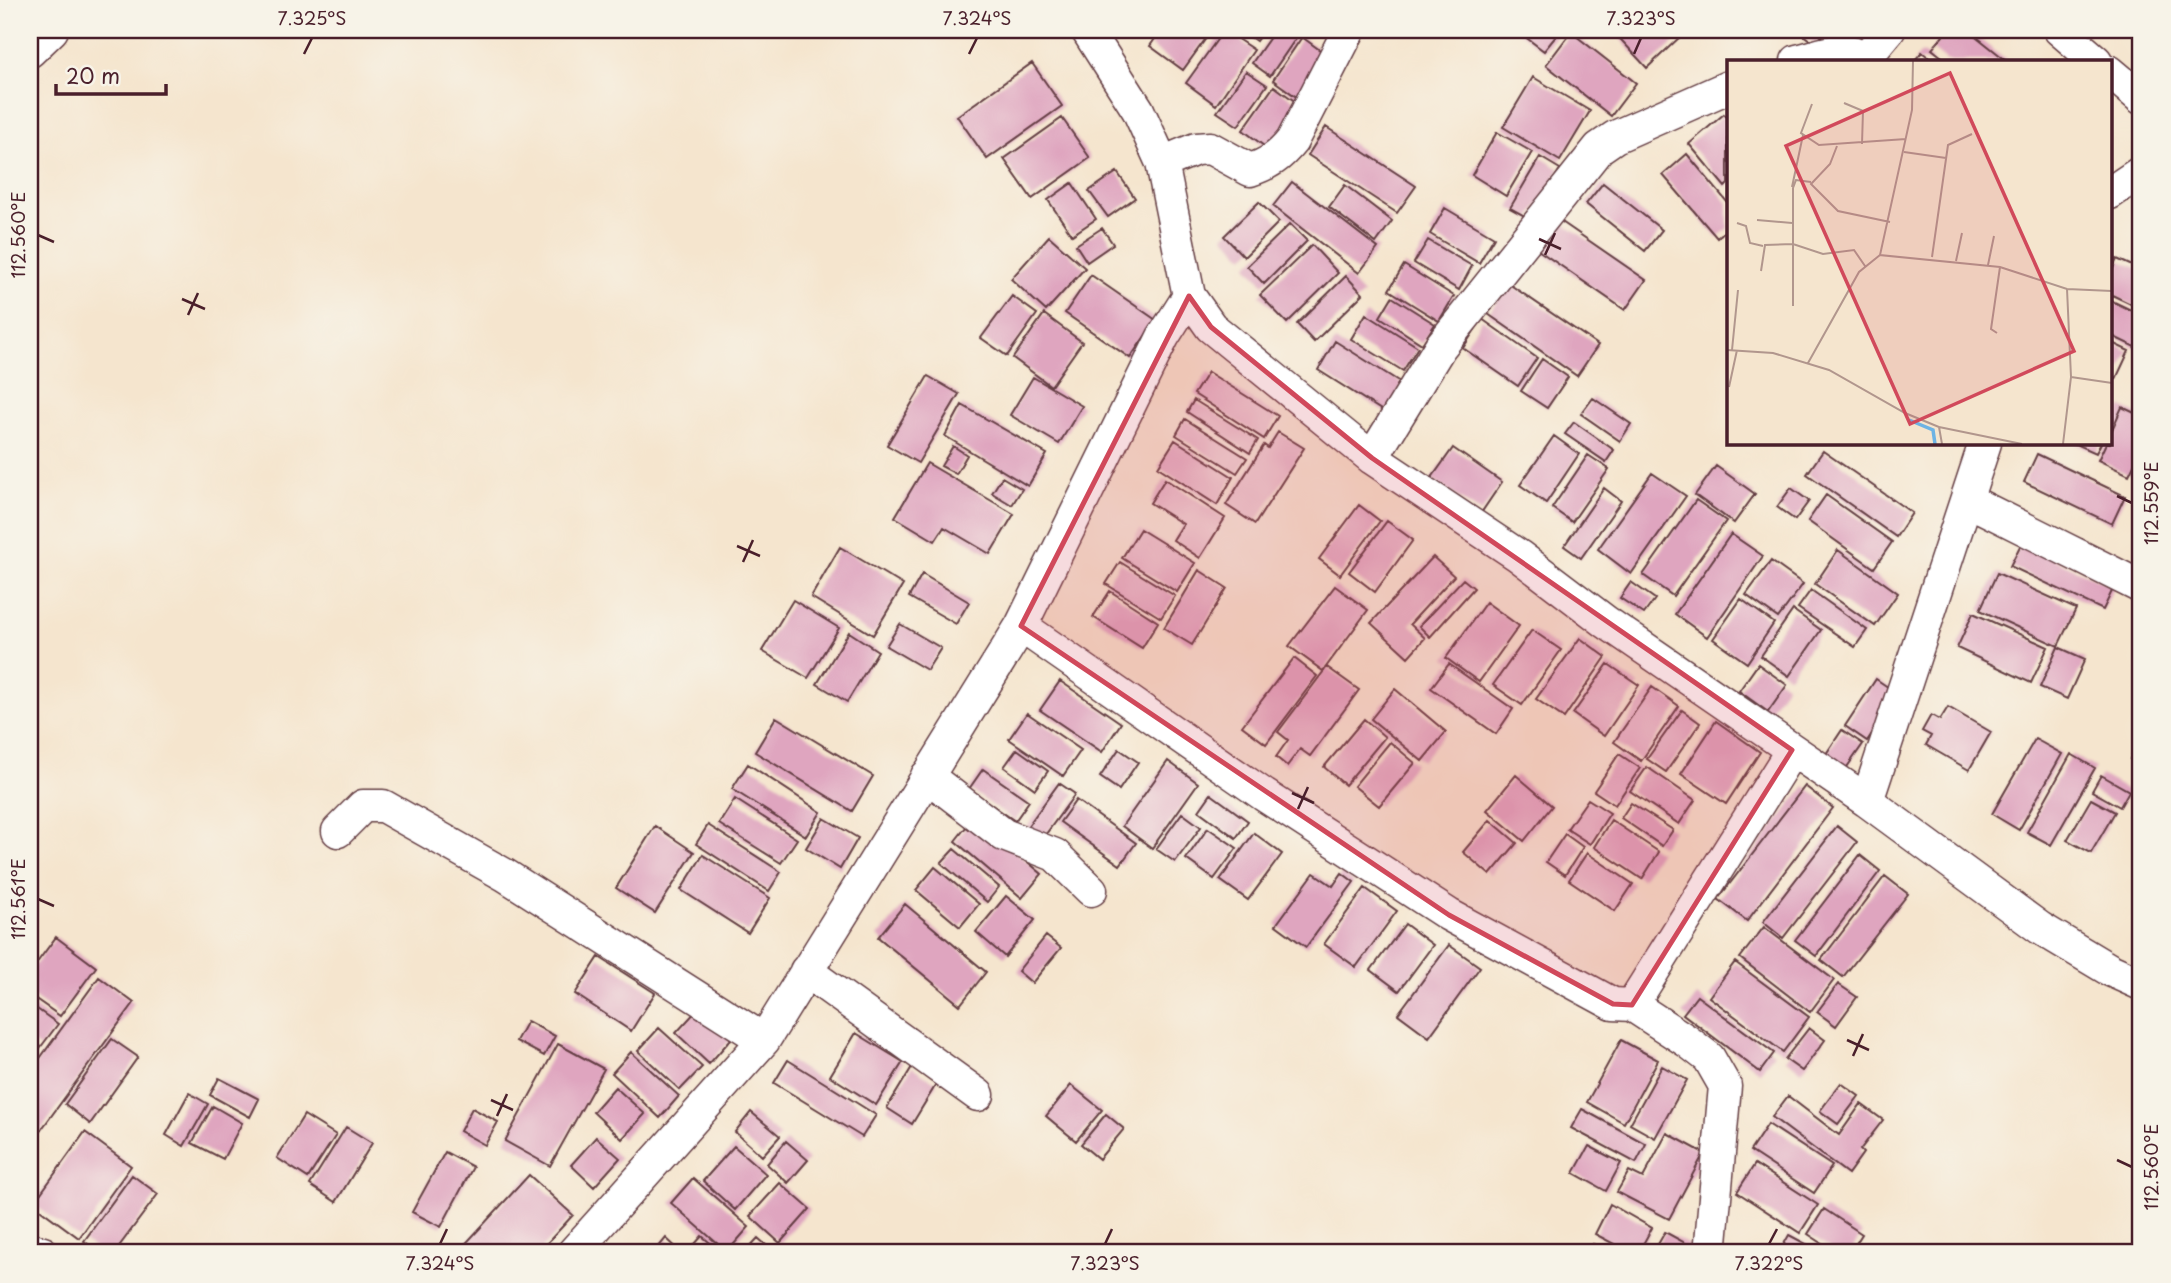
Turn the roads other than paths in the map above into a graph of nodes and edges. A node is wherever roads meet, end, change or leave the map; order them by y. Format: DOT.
graph roads {
  1 [pos="52,30"];
  2 [pos="1087,30"];
  3 [pos="1349,30"];
  4 [pos="1889,30"];
  5 [pos="2060,30"];
  6 [pos="30,51"];
  7 [pos="1801,60"];
  8 [pos="1862,60"];
  9 [pos="1864,60"];
  10 [pos="2095,60"];
  11 [pos="2112,74"];
  12 [pos="1727,86"];
  13 [pos="2141,98"];
  14 [pos="1162,163"];
  15 [pos="2141,172"];
  16 [pos="2112,192"];
  17 [pos="1189,296"];
  18 [pos="1985,444"];
  19 [pos="1372,458"];
  20 [pos="1967,500"];
  21 [pos="2141,587"];
  22 [pos="1021,626"];
  23 [pos="1791,750"];
  24 [pos="928,776"];
  25 [pos="1867,801"];
  26 [pos="338,831"];
  27 [pos="1091,890"];
  28 [pos="806,971"];
  29 [pos="2141,984"];
  30 [pos="1632,1005"];
  31 [pos="764,1040"];
  32 [pos="978,1095"];
  33 [pos="1711,1242"];
  34 [pos="30,1249"];
  35 [pos="43,1253"];
  36 [pos="573,1253"];
  1 -- 6 [label="street"];
  2 -- 14 [label="street"];
  3 -- 14 [label="street"];
  4 -- 9 [label="street"];
  5 -- 10 [label="street"];
  7 -- 8 [label="street"];
  11 -- 13 [label="street"];
  12 -- 19 [label="street"];
  14 -- 17 [label="street"];
  15 -- 16 [label="street"];
  17 -- 19 [label="street"];
  17 -- 22 [label="street"];
  18 -- 20 [label="street"];
  19 -- 23 [label="street"];
  20 -- 21 [label="street"];
  20 -- 25 [label="street"];
  22 -- 24 [label="street"];
  22 -- 30 [label="street"];
  23 -- 25 [label="street"];
  23 -- 30 [label="street"];
  24 -- 27 [label="street"];
  24 -- 28 [label="street"];
  25 -- 29 [label="street"];
  26 -- 31 [label="street"];
  28 -- 31 [label="street"];
  28 -- 32 [label="street"];
  30 -- 33 [label="street"];
  31 -- 36 [label="street"];
  34 -- 35 [label="street"];
}
